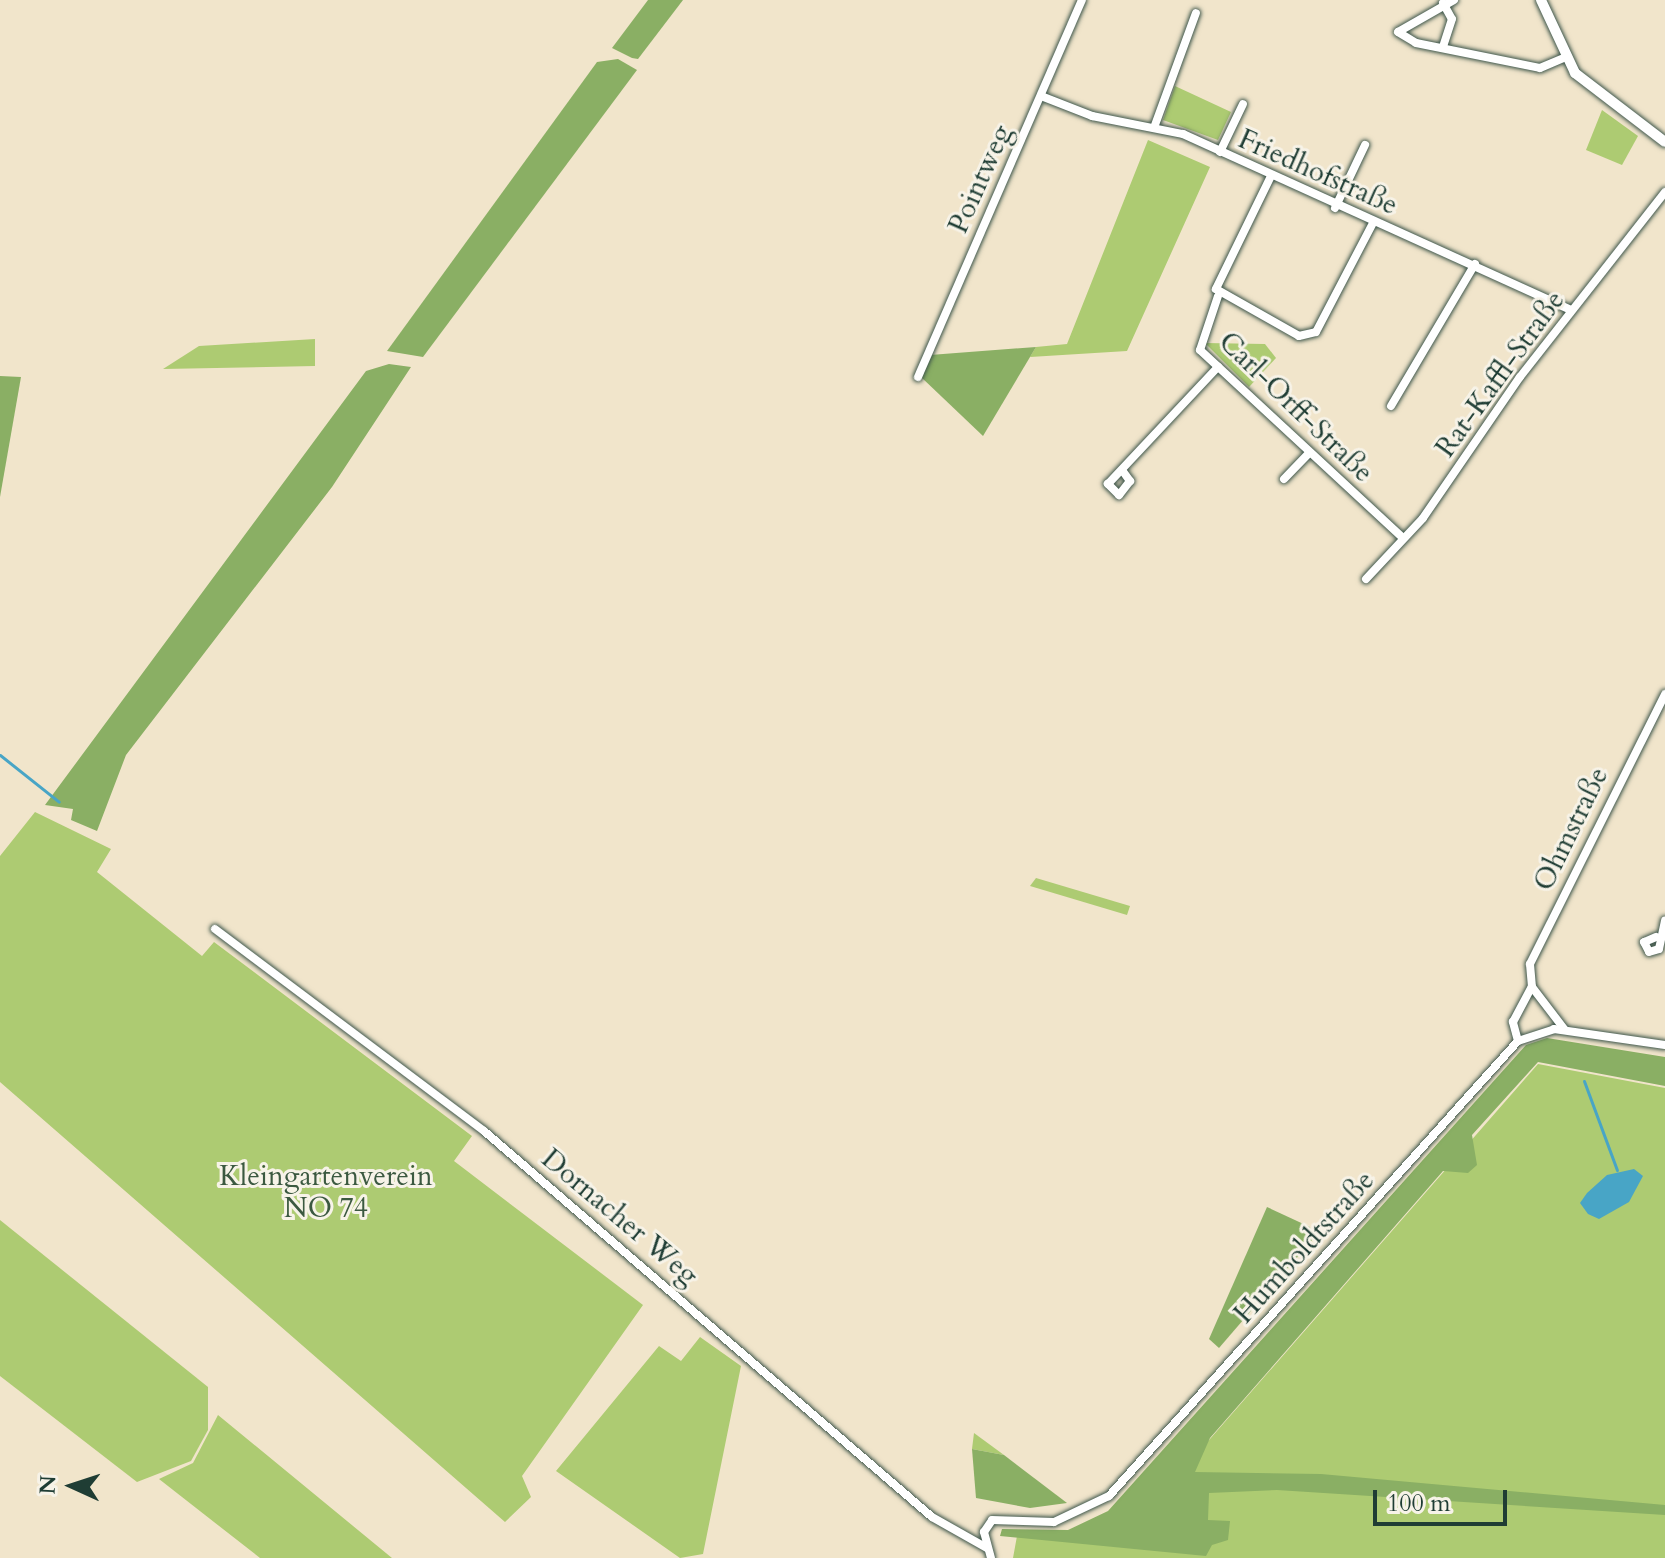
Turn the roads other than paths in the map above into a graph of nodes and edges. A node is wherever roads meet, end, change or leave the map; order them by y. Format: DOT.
graph roads {
  1 [pos="1082,0"];
  2 [pos="1454,0"];
  3 [pos="1541,0"];
  4 [pos="1443,3"];
  5 [pos="1196,13"];
  6 [pos="1443,46"];
  7 [pos="1564,58"];
  8 [pos="1041,96"];
  9 [pos="1243,104"];
  10 [pos="1155,125"];
  11 [pos="1665,142"];
  12 [pos="1365,145"];
  13 [pos="1220,152"];
  14 [pos="1271,176"];
  15 [pos="1665,192"];
  16 [pos="1335,208"];
  17 [pos="1373,223"];
  18 [pos="1475,264"];
  19 [pos="1218,296"];
  20 [pos="1571,310"];
  21 [pos="1218,367"];
  22 [pos="918,377"];
  23 [pos="1391,406"];
  24 [pos="1310,452"];
  25 [pos="1122,470"];
  26 [pos="1284,479"];
  27 [pos="1403,538"];
  28 [pos="1366,579"];
  29 [pos="1665,694"];
  30 [pos="1665,921"];
  31 [pos="215,929"];
  32 [pos="1656,937"];
  33 [pos="1532,987"];
  34 [pos="1565,1030"];
  35 [pos="1518,1041"];
  36 [pos="1665,1045"];
  37 [pos="987,1548"];
  38 [pos="991,1558"];
  1 -- 8 [label="street, Pointweg"];
  2 -- 4 [label="street"];
  3 -- 7 [label="street"];
  4 -- 6 [label="street"];
  4 -- 6 [label="street"];
  5 -- 10 [label="street"];
  6 -- 7 [label="street"];
  7 -- 11 [label="street"];
  8 -- 10 [label="street, Friedhofstraße"];
  8 -- 22 [label="street, Pointweg"];
  9 -- 13 [label="street"];
  10 -- 13 [label="street, Friedhofstraße"];
  12 -- 16 [label="street"];
  13 -- 14 [label="street, Friedhofstraße"];
  14 -- 16 [label="street, Friedhofstraße"];
  14 -- 19 [label="street"];
  15 -- 20 [label="street, Rat-Kaffl-Straße"];
  16 -- 17 [label="street, Friedhofstraße"];
  17 -- 18 [label="street, Friedhofstraße"];
  17 -- 19 [label="street"];
  18 -- 20 [label="street, Friedhofstraße"];
  18 -- 23 [label="street"];
  19 -- 21 [label="street, Carl-Orff-Straße"];
  20 -- 27 [label="street, Rat-Kaffl-Straße"];
  21 -- 24 [label="street, Carl-Orff-Straße"];
  21 -- 25 [label="street"];
  24 -- 26 [label="street"];
  24 -- 27 [label="street, Carl-Orff-Straße"];
  27 -- 28 [label="street, Rat-Kaffl-Straße"];
  29 -- 33 [label="street, Ohmstraße"];
  30 -- 32 [label="street"];
  31 -- 37 [label="street, Dornacher Weg"];
  33 -- 34 [label="street"];
  33 -- 35 [label="street, Ohmstraße"];
  34 -- 35 [label="street"];
  34 -- 36 [label="street"];
  35 -- 37 [label="street, Humboldtstraße"];
  37 -- 38 [label="street"];
}
